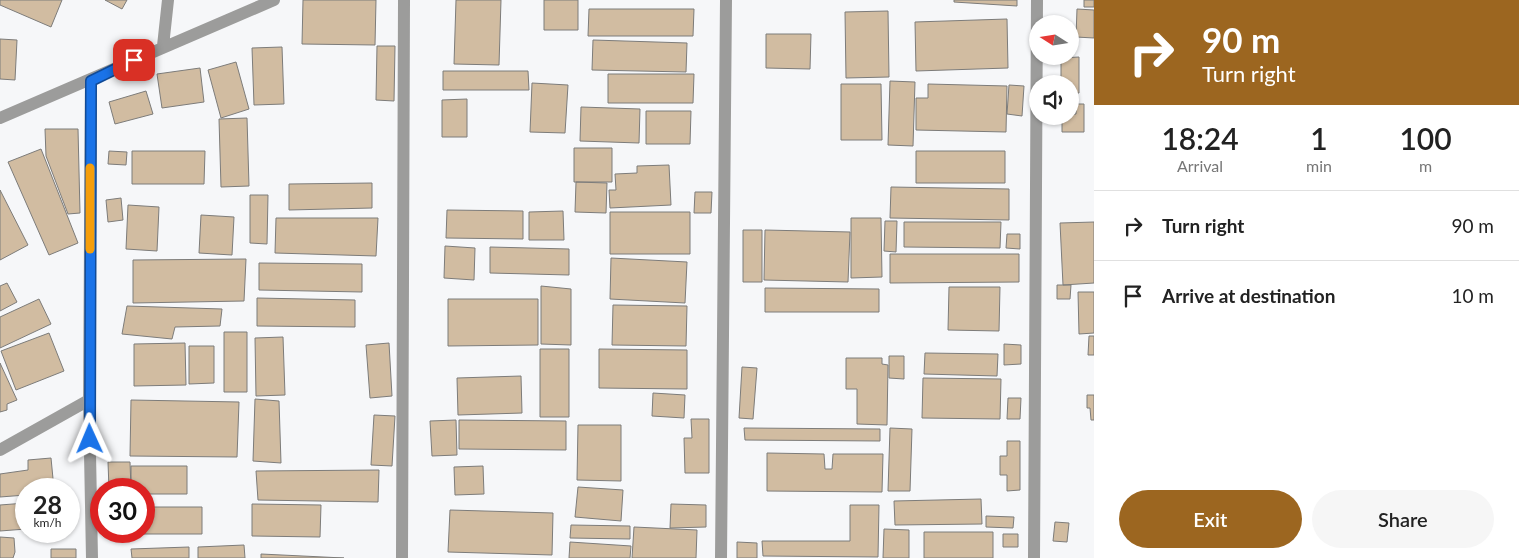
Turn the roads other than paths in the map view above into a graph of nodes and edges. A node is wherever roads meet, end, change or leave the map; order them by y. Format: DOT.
graph roads {
  1 [pos="168,0"];
  2 [pos="274,0"];
  3 [pos="404,0"];
  4 [pos="726,0"];
  5 [pos="1037,0"];
  6 [pos="163,46"];
  7 [pos="91,81"];
  8 [pos="0,118"];
  9 [pos="89,400"];
  10 [pos="0,450"];
  11 [pos="92,558"];
  12 [pos="402,558"];
  13 [pos="721,558"];
  14 [pos="1034,558"];
  1 -- 6 [label="street"];
  2 -- 6 [label="street"];
  3 -- 12 [label="street"];
  4 -- 13 [label="street"];
  5 -- 14 [label="street"];
  6 -- 7 [label="street"];
  7 -- 8 [label="street"];
  7 -- 9 [label="street"];
  9 -- 10 [label="street"];
  9 -- 11 [label="street"];
}
